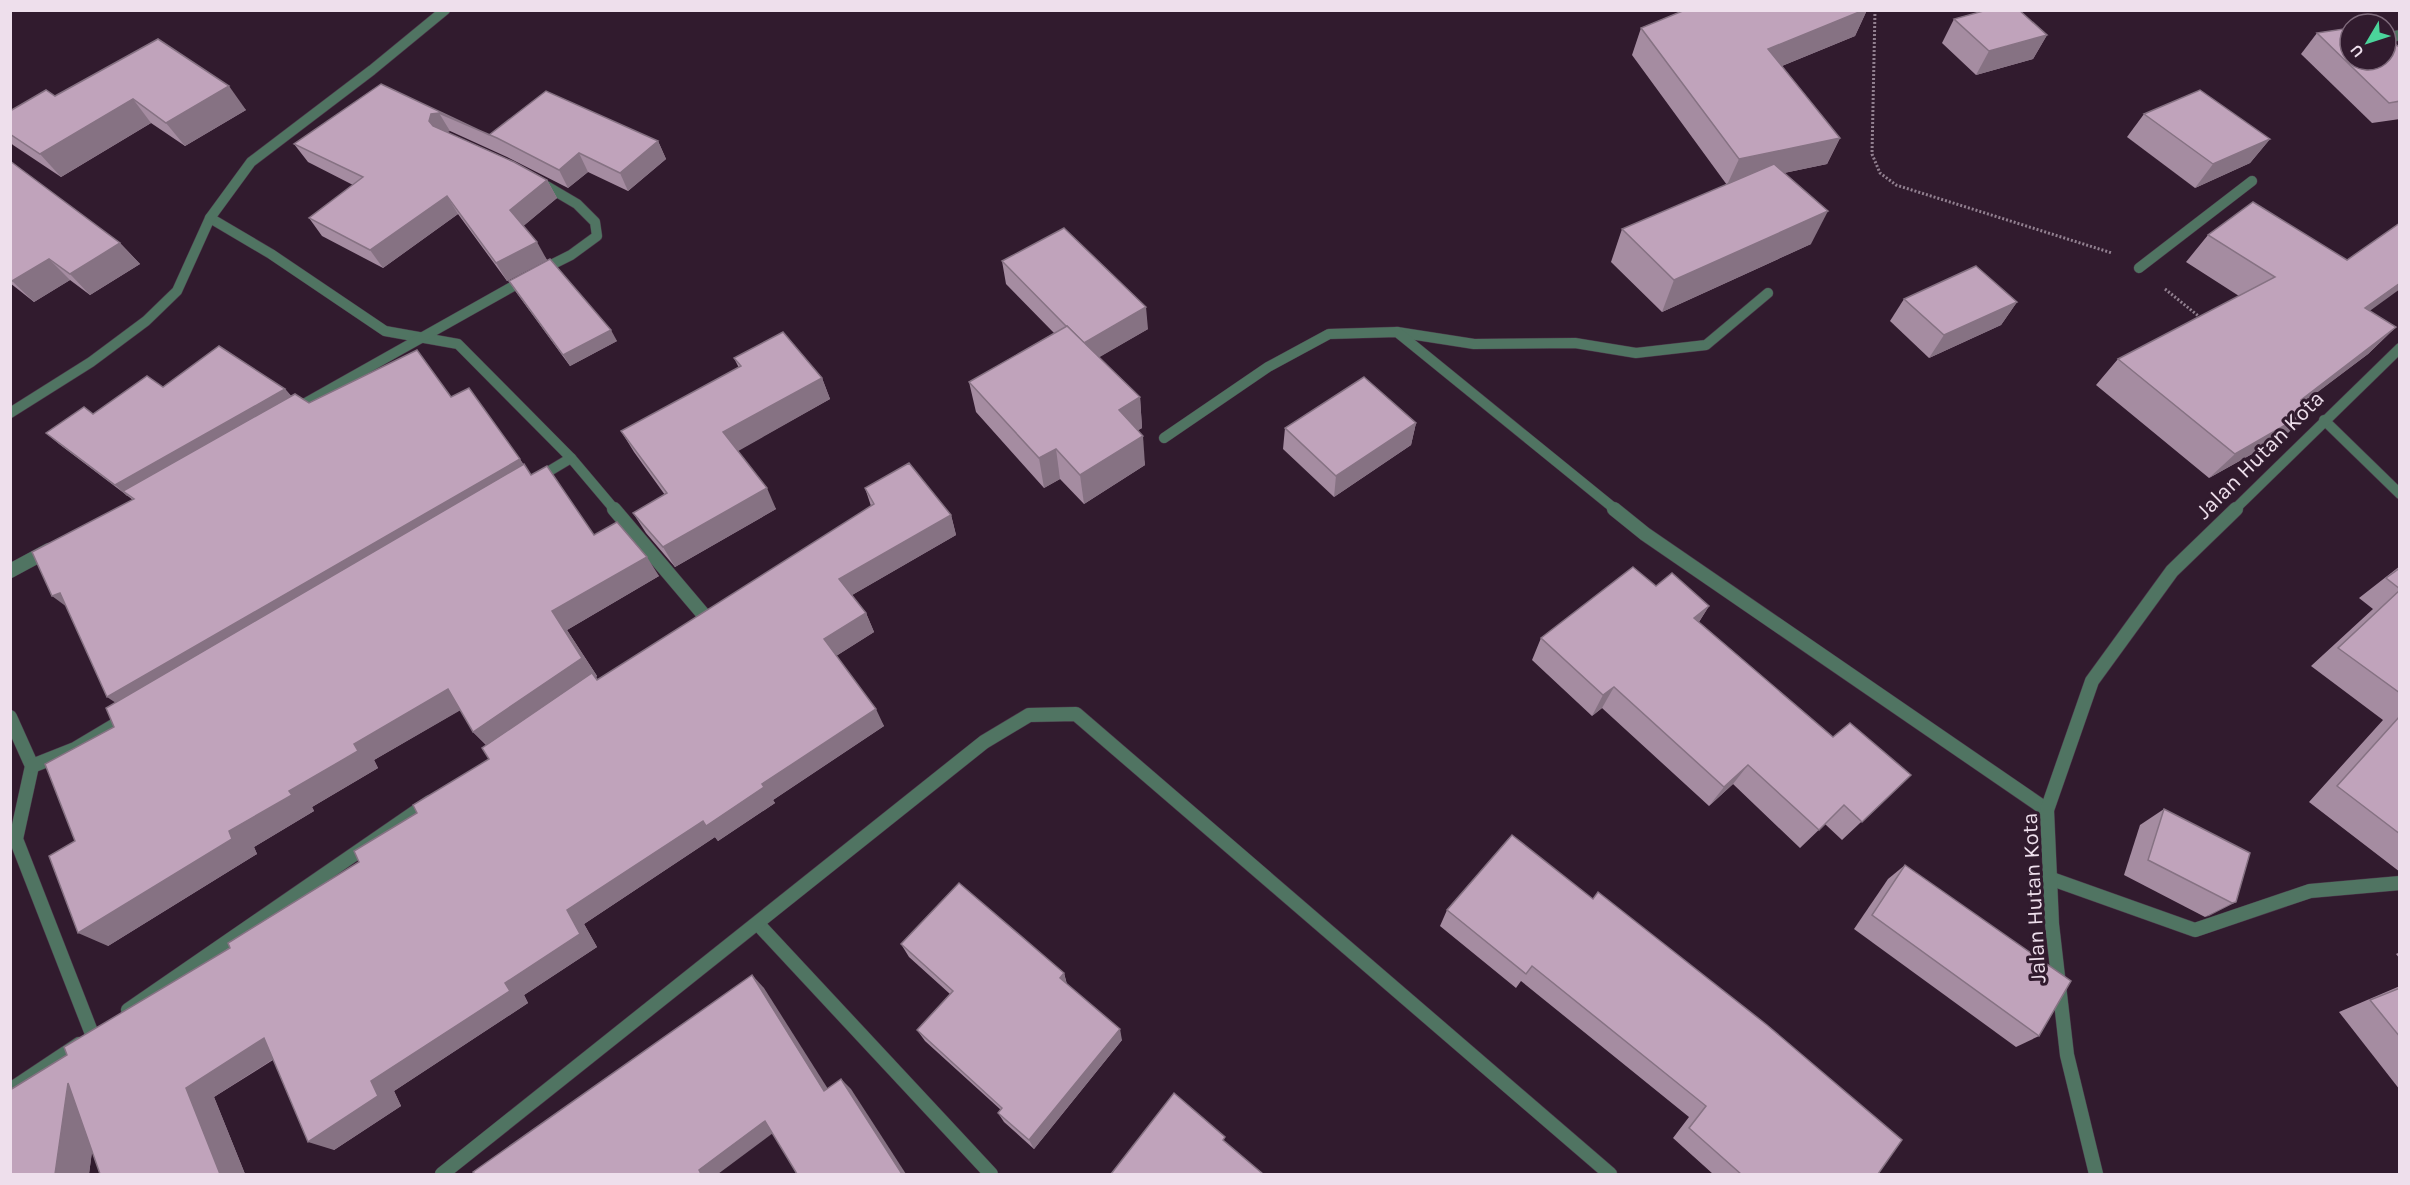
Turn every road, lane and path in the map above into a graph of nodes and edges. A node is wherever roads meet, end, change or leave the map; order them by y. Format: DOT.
graph roads {
  1 [pos="445,10"];
  2 [pos="1875,10"];
  3 [pos="528,176"];
  4 [pos="2252,181"];
  5 [pos="210,218"];
  6 [pos="2139,268"];
  7 [pos="1768,293"];
  8 [pos="2204,321"];
  9 [pos="1397,332"];
  10 [pos="422,337"];
  11 [pos="2400,348"];
  12 [pos="10,413"];
  13 [pos="288,413"];
  14 [pos="2324,420"];
  15 [pos="1164,438"];
  16 [pos="571,458"];
  17 [pos="520,488"];
  18 [pos="2400,494"];
  19 [pos="62,542"];
  20 [pos="10,571"];
  21 [pos="703,614"];
  22 [pos="137,712"];
  23 [pos="10,717"];
  24 [pos="32,766"];
  25 [pos="437,797"];
  26 [pos="2047,810"];
  27 [pos="2049,878"];
  28 [pos="2400,883"];
  29 [pos="758,924"];
  30 [pos="102,1028"];
  31 [pos="10,1090"];
  32 [pos="442,1174"];
  33 [pos="991,1174"];
  34 [pos="1610,1174"];
  35 [pos="2096,1174"];
  1 -- 5 [label="street"];
  2 -- 6 [label="path"];
  3 -- 10 [label="street"];
  4 -- 6 [label="street"];
  5 -- 10 [label="street"];
  5 -- 12 [label="street"];
  6 -- 8 [label="path"];
  7 -- 9 [label="street"];
  9 -- 15 [label="street"];
  9 -- 26 [label="street"];
  10 -- 13 [label="street"];
  10 -- 16 [label="street"];
  11 -- 14 [label="street, Jalan Hutan Kota"];
  14 -- 18 [label="street"];
  14 -- 26 [label="street, Jalan Hutan Kota"];
  16 -- 17 [label="street"];
  16 -- 21 [label="street"];
  19 -- 20 [label="street"];
  22 -- 24 [label="street"];
  23 -- 24 [label="street"];
  24 -- 30 [label="street"];
  25 -- 30 [label="street"];
  26 -- 27 [label="street, Jalan Hutan Kota"];
  27 -- 28 [label="street"];
  27 -- 35 [label="street, Jalan Hutan Kota"];
  29 -- 32 [label="street"];
  29 -- 33 [label="street"];
  29 -- 34 [label="street"];
  30 -- 31 [label="street"];
}
